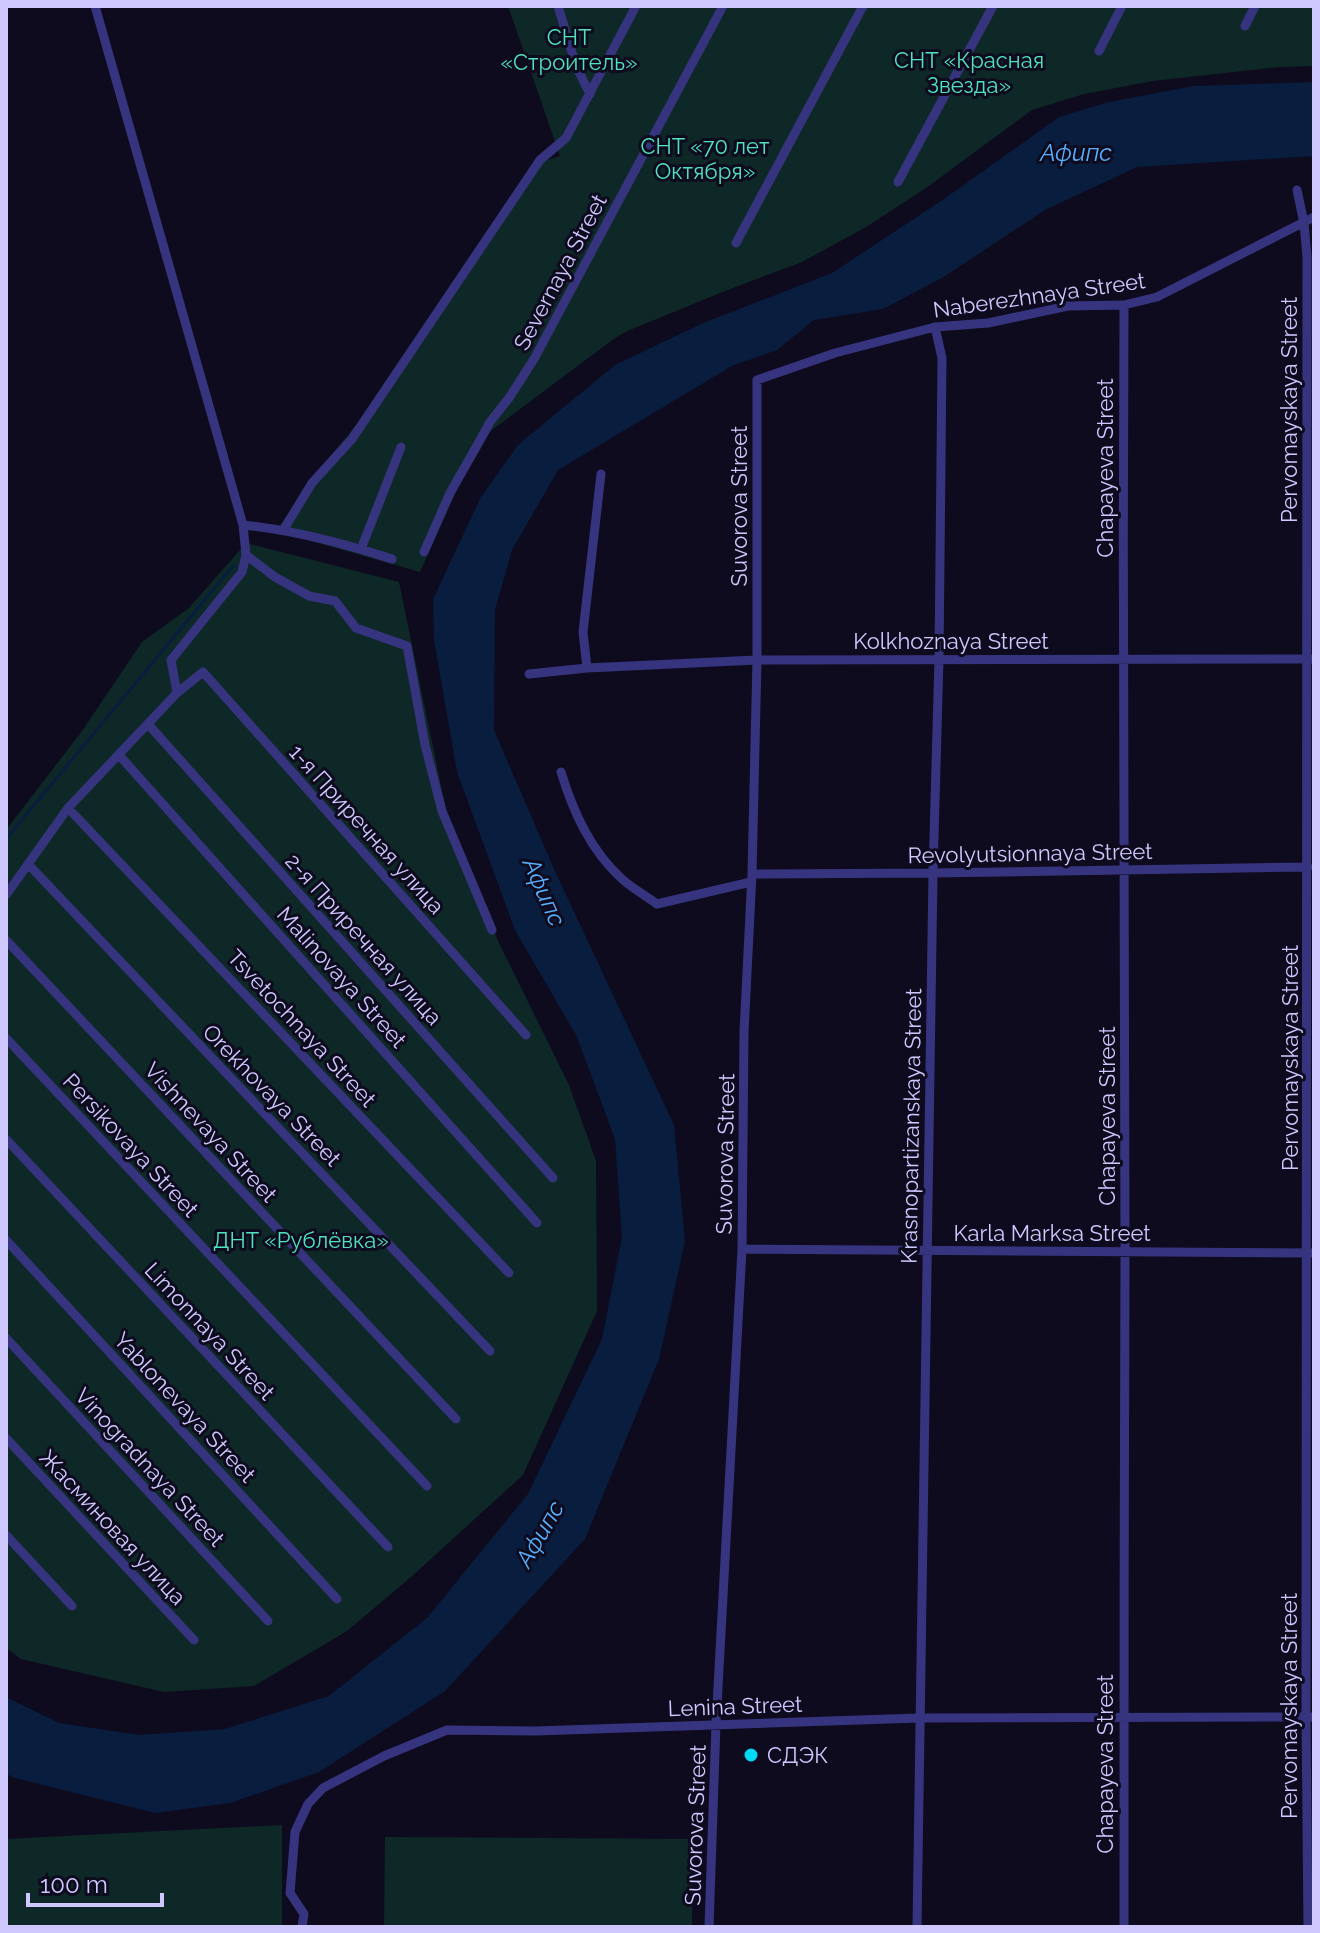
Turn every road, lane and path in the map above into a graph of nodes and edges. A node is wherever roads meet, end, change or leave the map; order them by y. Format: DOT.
graph roads {
  1 [pos="95,6"];
  2 [pos="558,6"];
  3 [pos="636,6"];
  4 [pos="723,6"];
  5 [pos="863,6"];
  6 [pos="993,6"];
  7 [pos="1122,6"];
  8 [pos="1255,6"];
  9 [pos="1245,26"];
  10 [pos="1099,51"];
  11 [pos="590,94"];
  12 [pos="898,182"];
  13 [pos="1297,190"];
  14 [pos="1314,217"];
  15 [pos="1304,223"];
  16 [pos="736,243"];
  17 [pos="1124,305"];
  18 [pos="935,327"];
  19 [pos="757,380"];
  20 [pos="401,447"];
  21 [pos="601,474"];
  22 [pos="243,525"];
  23 [pos="284,529"];
  24 [pos="361,549"];
  25 [pos="424,552"];
  26 [pos="246,555"];
  27 [pos="392,559"];
  28 [pos="1122,658"];
  29 [pos="939,659"];
  30 [pos="1311,659"];
  31 [pos="757,660"];
  32 [pos="587,668"];
  33 [pos="529,674"];
  34 [pos="177,693"];
  35 [pos="148,724"];
  36 [pos="119,755"];
  37 [pos="561,772"];
  38 [pos="68,808"];
  39 [pos="28,864"];
  40 [pos="1308,867"];
  41 [pos="1124,870"];
  42 [pos="933,873"];
  43 [pos="752,878"];
  44 [pos="6,895"];
  45 [pos="492,930"];
  46 [pos="6,940"];
  47 [pos="526,1035"];
  48 [pos="6,1038"];
  49 [pos="6,1139"];
  50 [pos="553,1178"];
  51 [pos="537,1223"];
  52 [pos="6,1240"];
  53 [pos="742,1249"];
  54 [pos="927,1250"];
  55 [pos="1125,1251"];
  56 [pos="1311,1253"];
  57 [pos="509,1273"];
  58 [pos="6,1338"];
  59 [pos="490,1351"];
  60 [pos="456,1419"];
  61 [pos="6,1438"];
  62 [pos="427,1486"];
  63 [pos="6,1535"];
  64 [pos="388,1547"];
  65 [pos="337,1599"];
  66 [pos="72,1606"];
  67 [pos="268,1621"];
  68 [pos="194,1640"];
  69 [pos="1310,1716"];
  70 [pos="919,1718"];
  71 [pos="1123,1718"];
  72 [pos="716,1724"];
  73 [pos="302,1927"];
  74 [pos="709,1927"];
  75 [pos="917,1927"];
  76 [pos="1124,1927"];
  77 [pos="1308,1927"];
  1 -- 22 [label="street"];
  2 -- 11 [label="street"];
  3 -- 11 [label="street"];
  4 -- 25 [label="street, Severnaya Street"];
  5 -- 16 [label="street"];
  6 -- 12 [label="street"];
  7 -- 10 [label="street"];
  8 -- 9 [label="street"];
  11 -- 23 [label="street"];
  13 -- 15 [label="street, Pervomayskaya Street"];
  14 -- 15 [label="street, Naberezhnaya Street"];
  15 -- 17 [label="street, Naberezhnaya Street"];
  15 -- 30 [label="street, Pervomayskaya Street"];
  17 -- 18 [label="street, Naberezhnaya Street"];
  17 -- 28 [label="street, Chapayeva Street"];
  18 -- 19 [label="street, Naberezhnaya Street"];
  18 -- 29 [label="street, Krasnopartizanskaya Street"];
  19 -- 31 [label="street, Suvorova Street"];
  20 -- 24 [label="street"];
  21 -- 32 [label="street"];
  22 -- 23 [label="street"];
  22 -- 26 [label="street"];
  23 -- 24 [label="street"];
  24 -- 27 [label="street"];
  26 -- 34 [label="street"];
  26 -- 45 [label="street, 1-я Приречная улица"];
  28 -- 29 [label="street, Kolkhoznaya Street"];
  28 -- 30 [label="street, Kolkhoznaya Street"];
  28 -- 41 [label="street, Chapayeva Street"];
  29 -- 31 [label="street, Kolkhoznaya Street"];
  29 -- 42 [label="street, Krasnopartizanskaya Street"];
  30 -- 40 [label="street, Pervomayskaya Street"];
  31 -- 32 [label="street, Kolkhoznaya Street"];
  31 -- 43 [label="street, Suvorova Street"];
  32 -- 33 [label="street, Kolkhoznaya Street"];
  34 -- 35 [label="street"];
  34 -- 47 [label="street, 1-я Приречная улица"];
  35 -- 36 [label="street"];
  35 -- 50 [label="street, 2-я Приречная улица"];
  36 -- 38 [label="street"];
  36 -- 51 [label="street, Malinovaya Street"];
  37 -- 43 [label="street, Revolyutsionnaya Street"];
  38 -- 39 [label="street"];
  38 -- 57 [label="street, Tsvetochnaya Street"];
  39 -- 44 [label="street"];
  39 -- 59 [label="street, Orekhovaya Street"];
  40 -- 41 [label="street, Revolyutsionnaya Street"];
  40 -- 56 [label="street, Pervomayskaya Street"];
  41 -- 42 [label="street, Revolyutsionnaya Street"];
  41 -- 55 [label="street, Chapayeva Street"];
  42 -- 43 [label="street, Revolyutsionnaya Street"];
  42 -- 54 [label="street, Krasnopartizanskaya Street"];
  43 -- 53 [label="street, Suvorova Street"];
  46 -- 60 [label="street, Vishnevaya Street"];
  48 -- 62 [label="street, Persikovaya Street"];
  49 -- 64 [label="street, Limonnaya Street"];
  52 -- 65 [label="street, Yablonevaya Street"];
  53 -- 54 [label="street, Karla Marksa Street"];
  53 -- 72 [label="street, Suvorova Street"];
  54 -- 55 [label="street, Karla Marksa Street"];
  54 -- 70 [label="street, Krasnopartizanskaya Street"];
  55 -- 56 [label="street, Karla Marksa Street"];
  55 -- 71 [label="street, Chapayeva Street"];
  56 -- 69 [label="street, Pervomayskaya Street"];
  58 -- 67 [label="street, Vinogradnaya Street"];
  61 -- 68 [label="street, Жасминовая улица"];
  63 -- 66 [label="street"];
  69 -- 71 [label="street, Lenina Street"];
  69 -- 77 [label="street, Pervomayskaya Street"];
  70 -- 71 [label="street, Lenina Street"];
  70 -- 72 [label="street, Lenina Street"];
  70 -- 75 [label="street, Krasnopartizanskaya Street"];
  71 -- 76 [label="street, Chapayeva Street"];
  72 -- 73 [label="street, Lenina Street"];
  72 -- 74 [label="street, Suvorova Street"];
}
